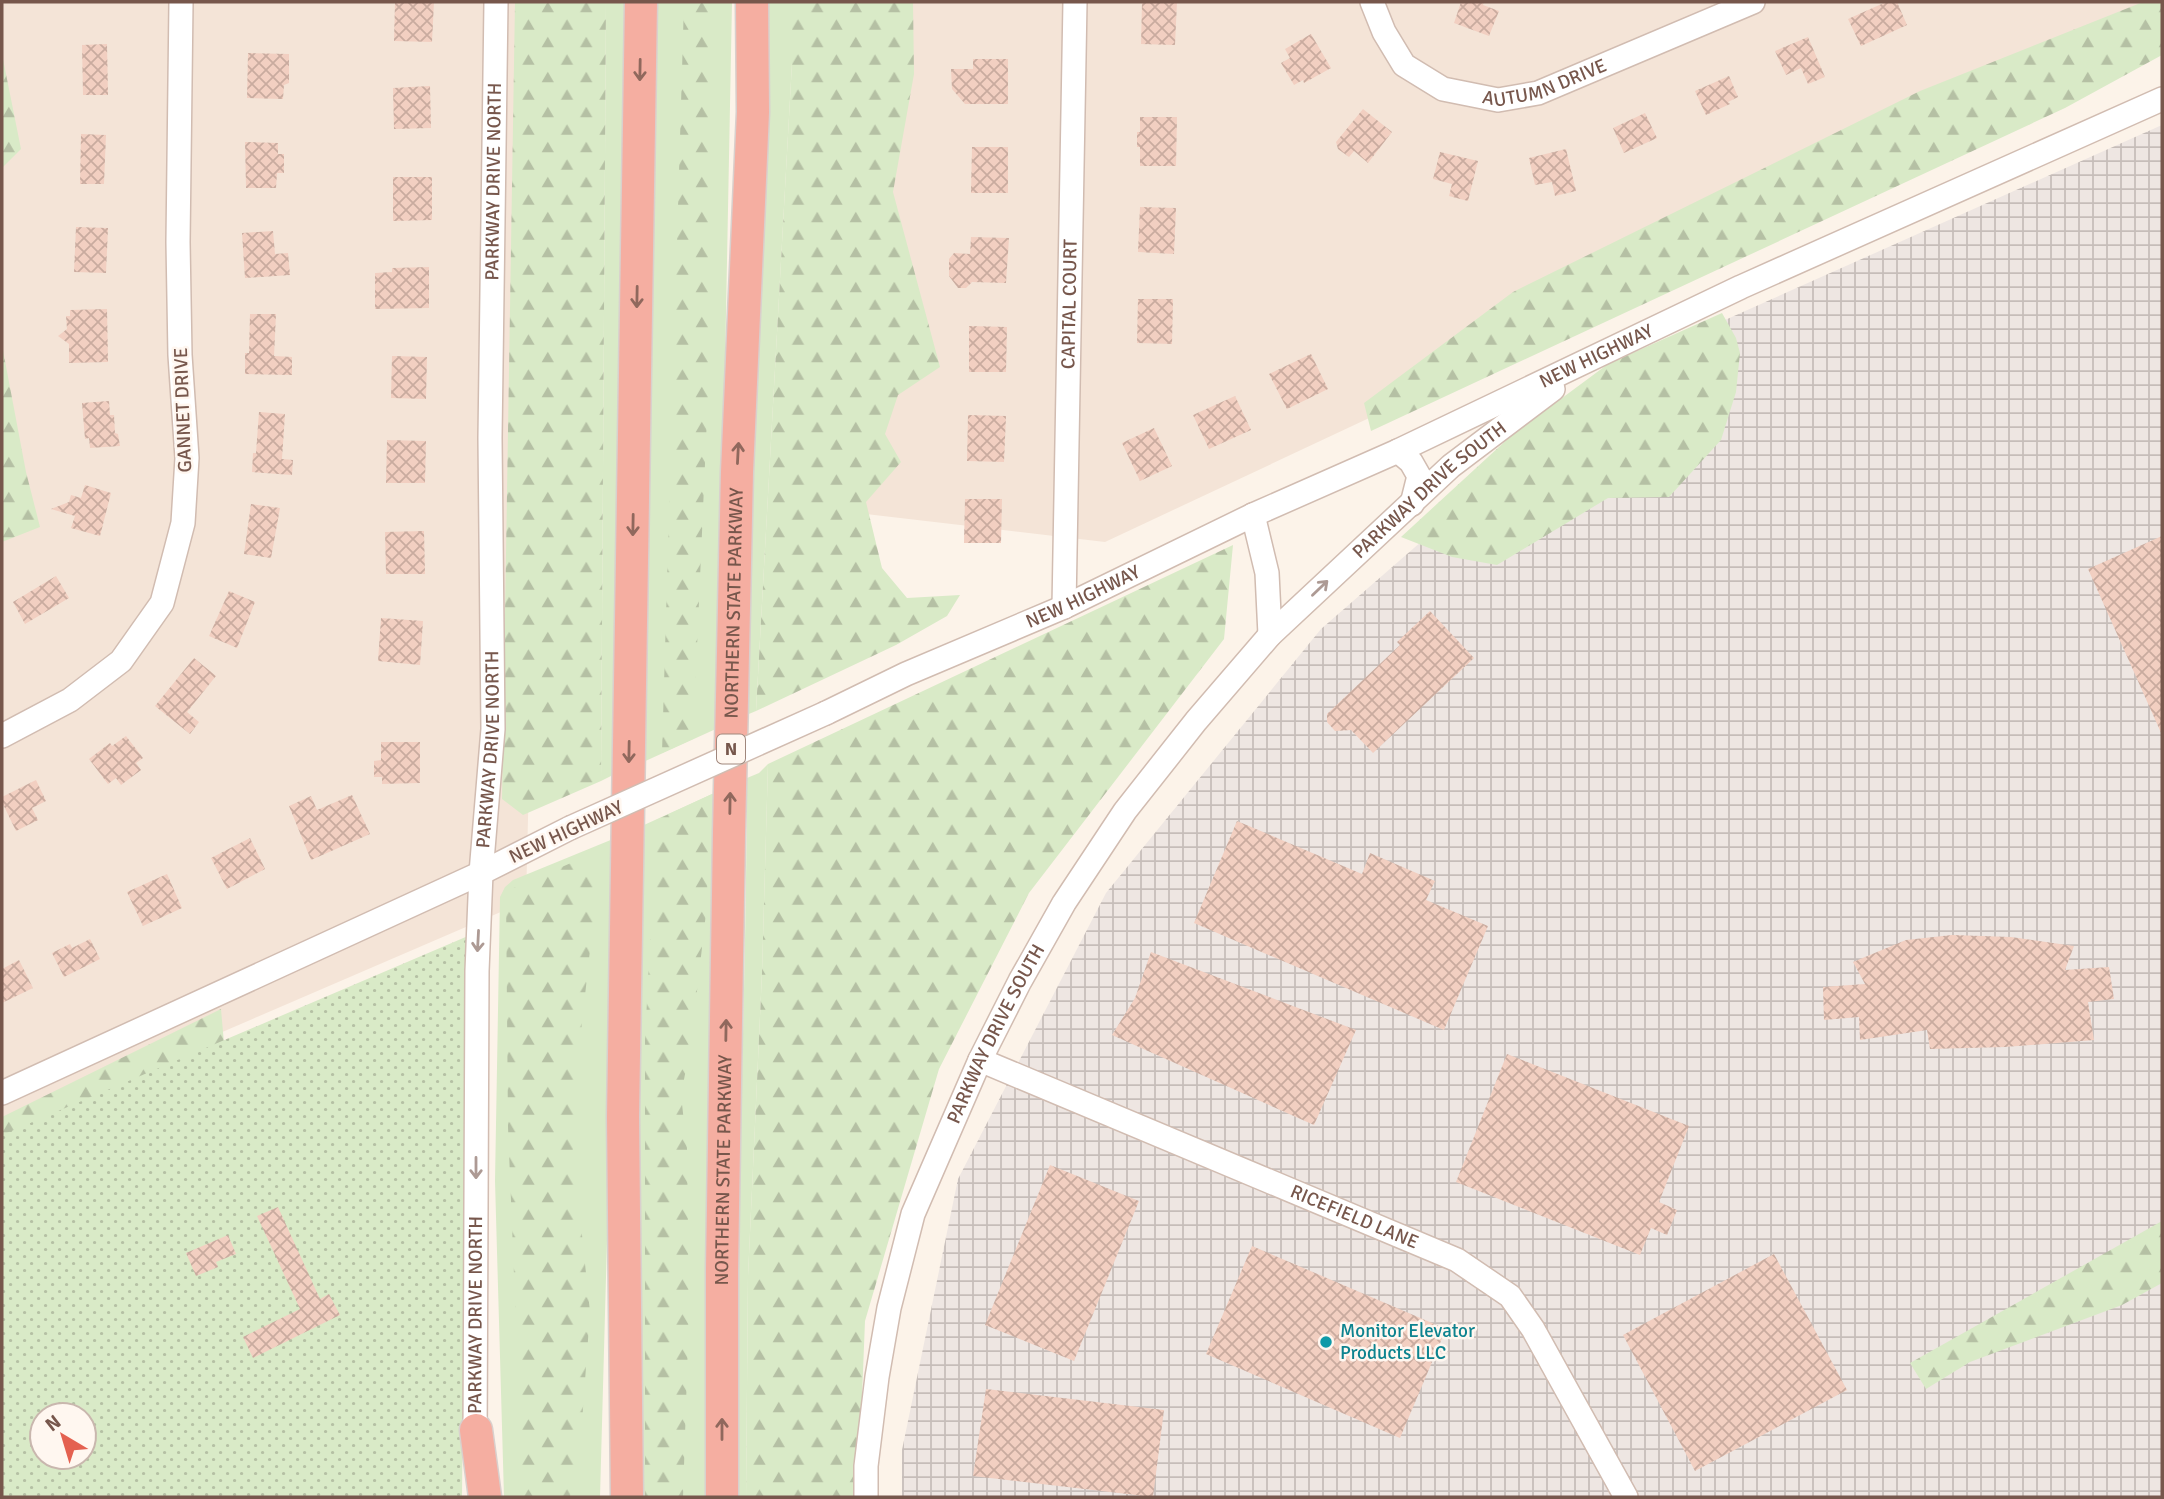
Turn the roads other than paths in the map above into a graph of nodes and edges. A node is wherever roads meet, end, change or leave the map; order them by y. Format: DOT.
graph roads {
  1 [pos="181,2"];
  2 [pos="496,2"];
  3 [pos="641,2"];
  4 [pos="752,2"];
  5 [pos="1074,2"];
  6 [pos="1372,2"];
  7 [pos="1753,2"];
  8 [pos="2162,99"];
  9 [pos="1597,356"];
  10 [pos="1398,451"];
  11 [pos="1412,505"];
  12 [pos="1253,515"];
  13 [pos="1064,607"];
  14 [pos="1270,635"];
  15 [pos="2,736"];
  16 [pos="481,873"];
  17 [pos="980,1060"];
  18 [pos="2,1093"];
  19 [pos="476,1430"];
  20 [pos="474,1497"];
  21 [pos="485,1497"];
  22 [pos="627,1497"];
  23 [pos="722,1497"];
  24 [pos="866,1497"];
  25 [pos="1626,1497"];
  1 -- 15 [label="street, GANNET DRIVE"];
  2 -- 16 [label="street, PARKWAY DRIVE NORTH"];
  3 -- 22 [label="highway, one-way"];
  23 -- 4 [label="highway, NORTHERN STATE PARKWAY / N, one-way"];
  5 -- 13 [label="street, CAPITAL COURT"];
  6 -- 7 [label="street, AUTUMN DRIVE"];
  8 -- 9 [label="street, NEW HIGHWAY"];
  9 -- 10 [label="street, NEW HIGHWAY"];
  9 -- 11 [label="street, PARKWAY DRIVE SOUTH"];
  10 -- 11 [label="street"];
  10 -- 12 [label="street, NEW HIGHWAY"];
  14 -- 11 [label="street, PARKWAY DRIVE SOUTH, one-way"];
  12 -- 13 [label="street, NEW HIGHWAY"];
  12 -- 14 [label="street"];
  13 -- 16 [label="street, NEW HIGHWAY, bridge"];
  14 -- 17 [label="street, PARKWAY DRIVE SOUTH"];
  16 -- 18 [label="street, NEW HIGHWAY"];
  16 -- 19 [label="street, PARKWAY DRIVE NORTH, one-way"];
  17 -- 24 [label="street, PARKWAY DRIVE SOUTH"];
  17 -- 25 [label="street, RICEFIELD LANE"];
  19 -- 20 [label="street, PARKWAY DRIVE NORTH"];
  19 -- 21 [label="highway"];
}
